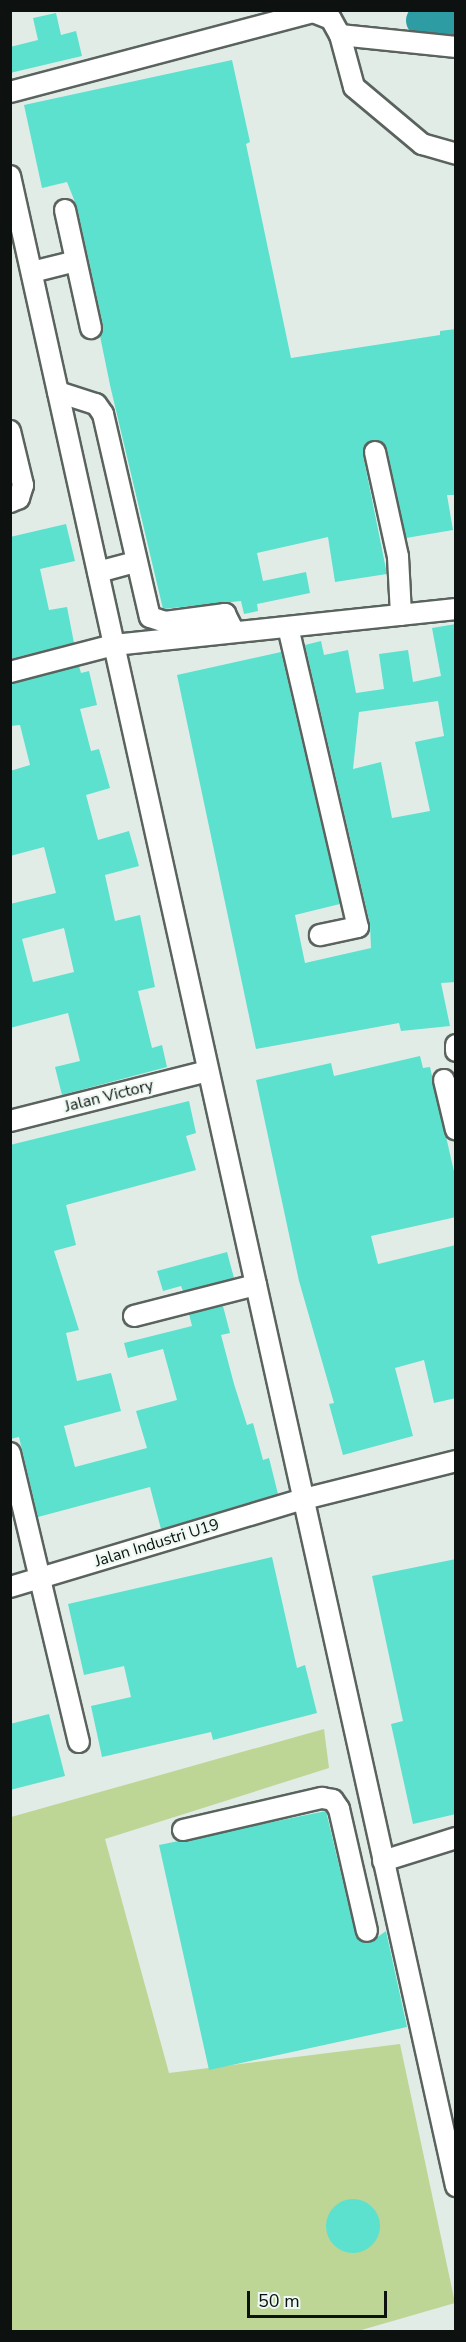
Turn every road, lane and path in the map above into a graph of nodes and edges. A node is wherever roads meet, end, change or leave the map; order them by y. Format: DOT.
graph roads {
  1 [pos="316,11"];
  2 [pos="340,35"];
  3 [pos="456,47"];
  4 [pos="10,92"];
  5 [pos="456,154"];
  6 [pos="10,176"];
  7 [pos="65,210"];
  8 [pos="76,261"];
  9 [pos="24,264"];
  10 [pos="91,328"];
  11 [pos="58,392"];
  12 [pos="10,430"];
  13 [pos="375,452"];
  14 [pos="10,502"];
  15 [pos="136,562"];
  16 [pos="98,572"];
  17 [pos="456,609"];
  18 [pos="401,615"];
  19 [pos="288,627"];
  20 [pos="234,632"];
  21 [pos="114,645"];
  22 [pos="10,672"];
  23 [pos="320,935"];
  24 [pos="456,1045"];
  25 [pos="456,1051"];
  26 [pos="208,1071"];
  27 [pos="444,1080"];
  28 [pos="10,1121"];
  29 [pos="456,1130"];
  30 [pos="256,1285"];
  31 [pos="134,1316"];
  32 [pos="10,1453"];
  33 [pos="456,1461"];
  34 [pos="304,1499"];
  35 [pos="40,1578"];
  36 [pos="10,1587"];
  37 [pos="79,1742"];
  38 [pos="183,1830"];
  39 [pos="456,1838"];
  40 [pos="383,1860"];
  41 [pos="388,1884"];
  42 [pos="358,1891"];
  43 [pos="367,1931"];
  44 [pos="456,2186"];
  1 -- 2 [label="street"];
  1 -- 4 [label="street"];
  2 -- 3 [label="street"];
  2 -- 5 [label="street"];
  6 -- 9 [label="street"];
  7 -- 8 [label="street"];
  8 -- 9 [label="street"];
  8 -- 10 [label="street"];
  9 -- 11 [label="street"];
  11 -- 15 [label="street"];
  11 -- 16 [label="street"];
  12 -- 14 [label="street"];
  13 -- 18 [label="street"];
  15 -- 16 [label="street"];
  15 -- 20 [label="street"];
  16 -- 21 [label="street"];
  17 -- 18 [label="street"];
  18 -- 19 [label="street"];
  19 -- 20 [label="street"];
  19 -- 23 [label="street"];
  20 -- 21 [label="street"];
  21 -- 22 [label="street"];
  21 -- 26 [label="street"];
  24 -- 25 [label="street"];
  26 -- 28 [label="street, Jalan Victory"];
  26 -- 30 [label="street"];
  27 -- 29 [label="street"];
  30 -- 31 [label="street"];
  30 -- 34 [label="street"];
  32 -- 35 [label="street"];
  33 -- 34 [label="street, Jalan Industri U19"];
  34 -- 35 [label="street, Jalan Industri U19"];
  34 -- 40 [label="street"];
  35 -- 36 [label="street, Jalan Industri U19"];
  35 -- 37 [label="street"];
  38 -- 42 [label="street"];
  39 -- 40 [label="street"];
  40 -- 41 [label="street"];
  41 -- 42 [label="street"];
  41 -- 44 [label="street"];
  42 -- 43 [label="street"];
}
